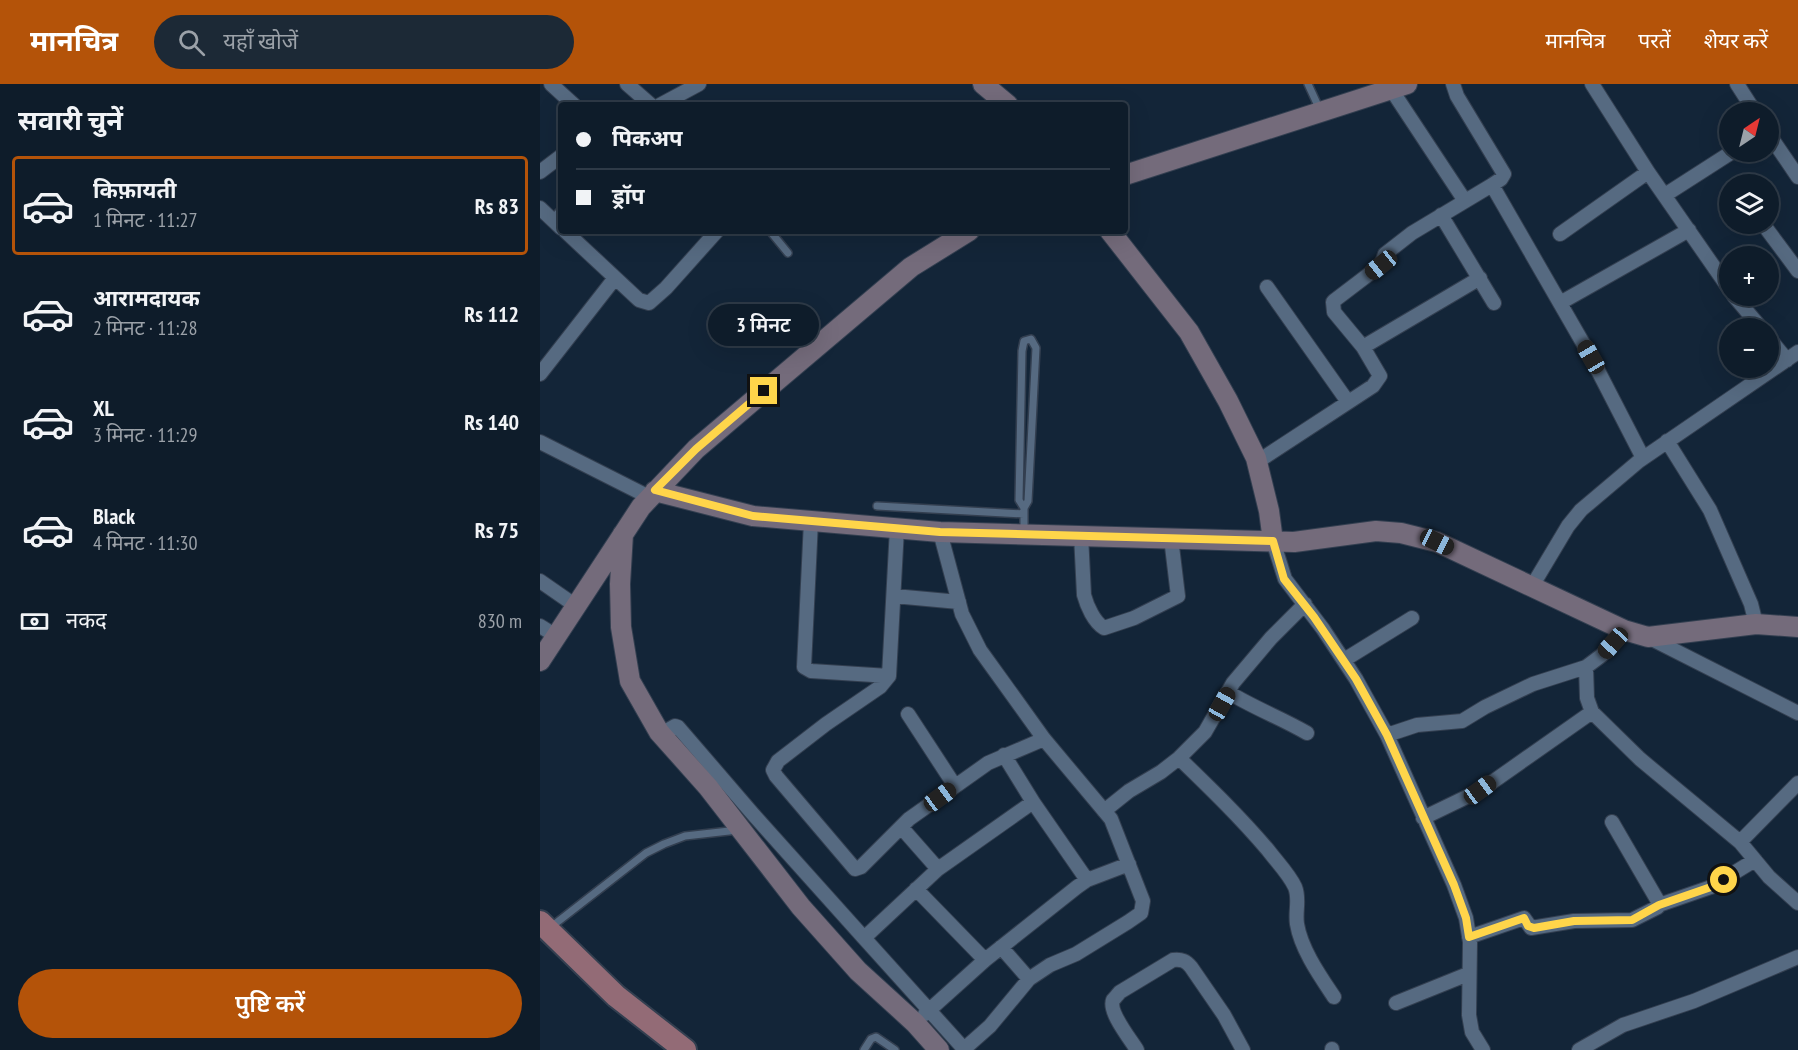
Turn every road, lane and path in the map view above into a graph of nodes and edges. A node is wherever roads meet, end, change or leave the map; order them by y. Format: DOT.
graph roads {
  1 [pos="551,84"];
  2 [pos="627,84"];
  3 [pos="699,84"];
  4 [pos="983,84"];
  5 [pos="1308,84"];
  6 [pos="1453,84"];
  7 [pos="1592,84"];
  8 [pos="1737,84"];
  9 [pos="1399,87"];
  10 [pos="571,102"];
  11 [pos="648,102"];
  12 [pos="668,102"];
  13 [pos="1004,102"];
  14 [pos="1749,102"];
  15 [pos="1321,112"];
  16 [pos="1779,148"];
  17 [pos="558,158"];
  18 [pos="1719,160"];
  19 [pos="1796,170"];
  20 [pos="540,172"];
  21 [pos="1648,172"];
  22 [pos="1128,174"];
  23 [pos="1492,185"];
  24 [pos="1665,195"];
  25 [pos="1465,201"];
  26 [pos="540,208"];
  27 [pos="1441,215"];
  28 [pos="558,219"];
  29 [pos="1689,230"];
  30 [pos="568,234"];
  31 [pos="714,234"];
  32 [pos="772,234"];
  33 [pos="964,234"];
  34 [pos="1112,234"];
  35 [pos="1560,234"];
  36 [pos="1770,234"];
  37 [pos="788,253"];
  38 [pos="1798,271"];
  39 [pos="1719,274"];
  40 [pos="615,278"];
  41 [pos="1480,278"];
  42 [pos="1267,287"];
  43 [pos="1494,303"];
  44 [pos="1560,303"];
  45 [pos="1742,306"];
  46 [pos="1753,318"];
  47 [pos="1779,346"];
  48 [pos="1363,347"];
  49 [pos="1792,356"];
  50 [pos="540,374"];
  51 [pos="1348,402"];
  52 [pos="1667,441"];
  53 [pos="540,442"];
  54 [pos="1642,458"];
  55 [pos="1257,462"];
  56 [pos="652,494"];
  57 [pos="877,506"];
  58 [pos="1024,519"];
  59 [pos="812,521"];
  60 [pos="897,528"];
  61 [pos="940,532"];
  62 [pos="623,534"];
  63 [pos="1081,536"];
  64 [pos="1171,538"];
  65 [pos="1273,541"];
  66 [pos="540,581"];
  67 [pos="1531,588"];
  68 [pos="894,596"];
  69 [pos="959,602"];
  70 [pos="1305,604"];
  71 [pos="576,606"];
  72 [pos="1412,618"];
  73 [pos="1755,624"];
  74 [pos="1798,627"];
  75 [pos="1624,630"];
  76 [pos="548,631"];
  77 [pos="1648,638"];
  78 [pos="1344,660"];
  79 [pos="540,661"];
  80 [pos="1586,667"];
  81 [pos="889,676"];
  82 [pos="1228,692"];
  83 [pos="1592,712"];
  84 [pos="1798,713"];
  85 [pos="908,714"];
  86 [pos="667,730"];
  87 [pos="1307,733"];
  88 [pos="1387,735"];
  89 [pos="1044,739"];
  90 [pos="1004,755"];
  91 [pos="1179,758"];
  92 [pos="1798,783"];
  93 [pos="955,786"];
  94 [pos="1033,802"];
  95 [pos="1104,811"];
  96 [pos="1424,818"];
  97 [pos="1612,822"];
  98 [pos="901,827"];
  99 [pos="741,830"];
  100 [pos="1740,842"];
  101 [pos="1755,860"];
  102 [pos="1130,864"];
  103 [pos="938,869"];
  104 [pos="1087,880"];
  105 [pos="916,889"];
  106 [pos="1798,903"];
  107 [pos="1659,905"];
  108 [pos="542,932"];
  109 [pos="1469,937"];
  110 [pos="864,938"];
  111 [pos="1001,947"];
  112 [pos="1798,957"];
  113 [pos="985,960"];
  114 [pos="1468,974"];
  115 [pos="1029,979"];
  116 [pos="1334,997"];
  117 [pos="612,1001"];
  118 [pos="1396,1003"];
  119 [pos="923,1016"];
  120 [pos="935,1049"];
  121 [pos="965,1049"];
  122 [pos="663,1050"];
  123 [pos="686,1050"];
  124 [pos="864,1050"];
  125 [pos="895,1050"];
  126 [pos="1137,1050"];
  127 [pos="1243,1050"];
  128 [pos="1483,1050"];
  129 [pos="1579,1050"];
  1 -- 10 [label="street"];
  2 -- 11 [label="street"];
  3 -- 12 [label="street"];
  4 -- 13 [label="street"];
  5 -- 15 [label="lane"];
  6 -- 23 [label="street"];
  7 -- 21 [label="street"];
  8 -- 14 [label="street"];
  9 -- 15 [label="street"];
  9 -- 25 [label="street"];
  15 -- 22 [label="street"];
  16 -- 19 [label="street"];
  17 -- 20 [label="street"];
  18 -- 24 [label="street"];
  21 -- 24 [label="street"];
  21 -- 35 [label="street"];
  23 -- 25 [label="street"];
  23 -- 44 [label="street"];
  24 -- 29 [label="street"];
  25 -- 27 [label="street"];
  26 -- 28 [label="street"];
  27 -- 41 [label="street"];
  27 -- 48 [label="street"];
  29 -- 39 [label="street"];
  29 -- 44 [label="street"];
  30 -- 40 [label="street"];
  31 -- 40 [label="street"];
  32 -- 37 [label="lane"];
  33 -- 56 [label="street"];
  34 -- 55 [label="street"];
  36 -- 38 [label="street"];
  40 -- 50 [label="street"];
  41 -- 43 [label="street"];
  41 -- 48 [label="street"];
  42 -- 51 [label="street"];
  44 -- 54 [label="street"];
  45 -- 46 [label="street"];
  47 -- 49 [label="street"];
  48 -- 51 [label="street"];
  49 -- 52 [label="street"];
  51 -- 55 [label="street"];
  52 -- 54 [label="street"];
  52 -- 73 [label="street"];
  53 -- 56 [label="street"];
  54 -- 67 [label="street"];
  55 -- 65 [label="street"];
  56 -- 59 [label="street"];
  56 -- 62 [label="street"];
  57 -- 58 [label="lane"];
  58 -- 58 [label="lane"];
  58 -- 61 [label="street"];
  58 -- 63 [label="street"];
  59 -- 60 [label="street"];
  59 -- 81 [label="street"];
  60 -- 61 [label="street"];
  60 -- 68 [label="street"];
  61 -- 69 [label="street"];
  62 -- 71 [label="street"];
  62 -- 86 [label="street"];
  63 -- 64 [label="street"];
  63 -- 64 [label="street"];
  64 -- 65 [label="street"];
  65 -- 67 [label="street"];
  65 -- 70 [label="street"];
  66 -- 71 [label="street"];
  67 -- 75 [label="street"];
  68 -- 69 [label="street"];
  68 -- 81 [label="street"];
  69 -- 89 [label="street"];
  70 -- 78 [label="street"];
  70 -- 82 [label="street"];
  71 -- 76 [label="street"];
  72 -- 78 [label="street"];
  73 -- 74 [label="street"];
  73 -- 77 [label="street"];
  75 -- 77 [label="street"];
  75 -- 80 [label="street"];
  76 -- 79 [label="street"];
  77 -- 84 [label="street"];
  78 -- 88 [label="street"];
  80 -- 83 [label="street"];
  80 -- 88 [label="street"];
  81 -- 98 [label="street"];
  82 -- 87 [label="street"];
  82 -- 91 [label="street"];
  83 -- 96 [label="street"];
  83 -- 100 [label="street"];
  85 -- 93 [label="street"];
  86 -- 99 [label="street"];
  86 -- 110 [label="street"];
  88 -- 96 [label="street"];
  89 -- 90 [label="street"];
  89 -- 95 [label="street"];
  90 -- 93 [label="street"];
  90 -- 94 [label="street"];
  91 -- 95 [label="street"];
  91 -- 116 [label="street"];
  92 -- 100 [label="street"];
  93 -- 98 [label="street"];
  94 -- 103 [label="street"];
  94 -- 104 [label="street"];
  95 -- 102 [label="street"];
  96 -- 109 [label="street"];
  97 -- 107 [label="street"];
  98 -- 103 [label="street"];
  99 -- 108 [label="lane"];
  99 -- 119 [label="street"];
  100 -- 101 [label="street"];
  101 -- 106 [label="street"];
  101 -- 107 [label="street"];
  102 -- 104 [label="street"];
  102 -- 115 [label="street"];
  103 -- 105 [label="street"];
  104 -- 111 [label="street"];
  105 -- 110 [label="street"];
  105 -- 113 [label="street"];
  107 -- 109 [label="street"];
  108 -- 117 [label="main road"];
  109 -- 114 [label="street"];
  110 -- 119 [label="street"];
  111 -- 113 [label="street"];
  111 -- 115 [label="street"];
  112 -- 129 [label="street"];
  113 -- 119 [label="street"];
  114 -- 118 [label="street"];
  114 -- 128 [label="street"];
  115 -- 121 [label="street"];
  117 -- 122 [label="main road"];
  117 -- 123 [label="main road"];
  119 -- 120 [label="street"];
  119 -- 121 [label="street"];
  124 -- 125 [label="lane"];
  126 -- 127 [label="street"];
}
